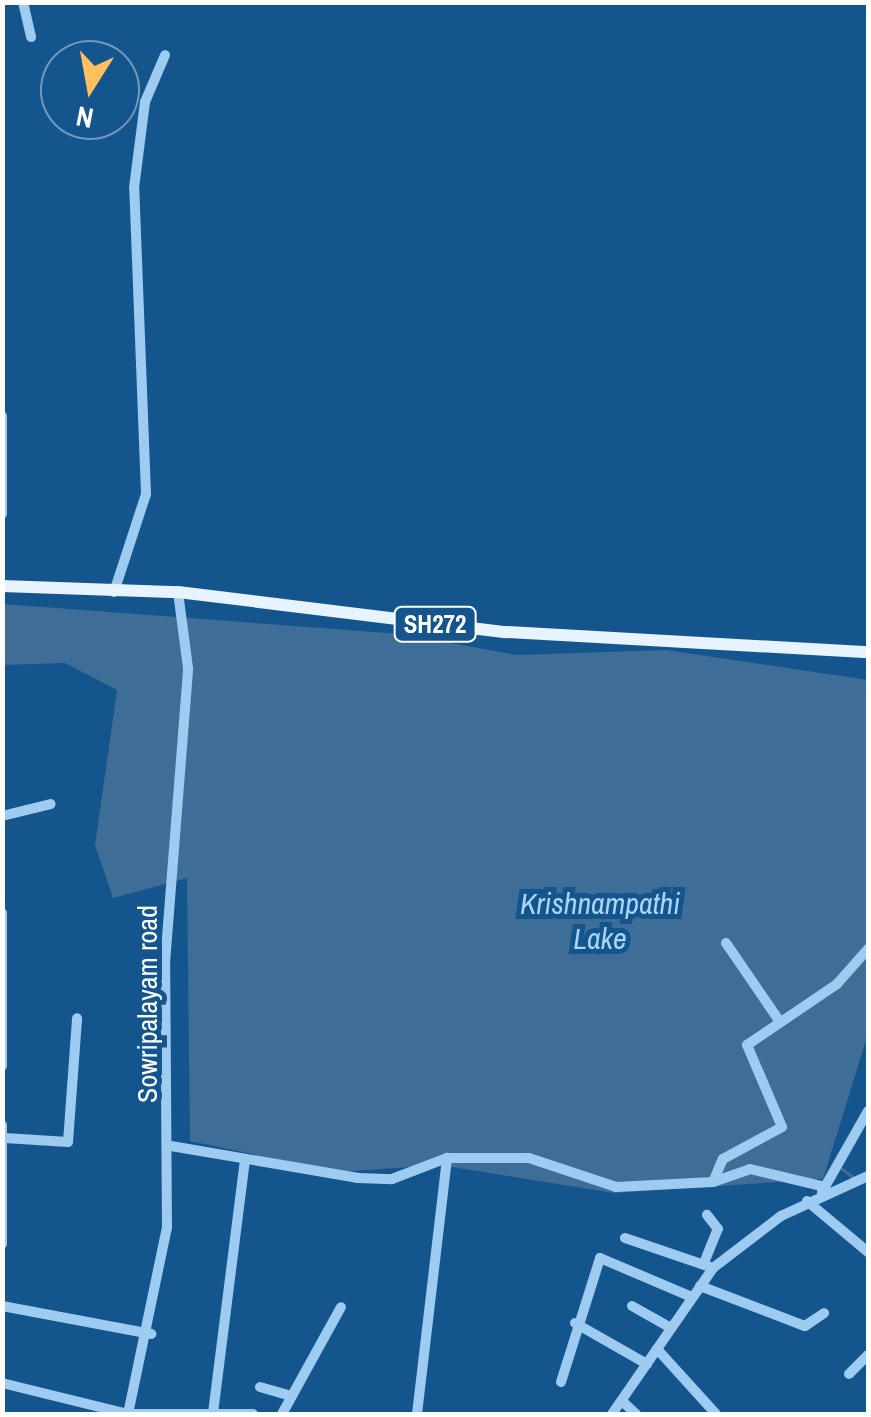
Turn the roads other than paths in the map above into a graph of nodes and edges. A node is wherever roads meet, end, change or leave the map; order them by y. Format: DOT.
graph roads {
  1 [pos="23,2"];
  2 [pos="31,37"];
  3 [pos="164,55"];
  4 [pos="2,416"];
  5 [pos="2,514"];
  6 [pos="2,586"];
  7 [pos="114,592"];
  8 [pos="178,592"];
  9 [pos="868,652"];
  10 [pos="51,804"];
  11 [pos="2,816"];
  12 [pos="2,912"];
  13 [pos="726,944"];
  14 [pos="868,949"];
  15 [pos="77,1018"];
  16 [pos="780,1022"];
  17 [pos="2,1066"];
  18 [pos="868,1110"];
  19 [pos="2,1125"];
  20 [pos="5,1138"];
  21 [pos="171,1146"];
  22 [pos="447,1158"];
  23 [pos="245,1160"];
  24 [pos="868,1176"];
  25 [pos="713,1182"];
  26 [pos="825,1187"];
  27 [pos="807,1201"];
  28 [pos="708,1215"];
  29 [pos="625,1238"];
  30 [pos="2,1244"];
  31 [pos="867,1255"];
  32 [pos="709,1266"];
  33 [pos="700,1286"];
  34 [pos="692,1297"];
  35 [pos="2,1306"];
  36 [pos="341,1306"];
  37 [pos="632,1306"];
  38 [pos="824,1313"];
  39 [pos="575,1323"];
  40 [pos="671,1328"];
  41 [pos="150,1334"];
  42 [pos="657,1349"];
  43 [pos="868,1355"];
  44 [pos="647,1364"];
  45 [pos="848,1374"];
  46 [pos="561,1382"];
  47 [pos="2,1383"];
  48 [pos="260,1387"];
  49 [pos="292,1396"];
  50 [pos="622,1402"];
  51 [pos="173,1413"];
  52 [pos="212,1413"];
  53 [pos="128,1414"];
  54 [pos="226,1414"];
  55 [pos="253,1414"];
  56 [pos="282,1414"];
  57 [pos="416,1414"];
  58 [pos="612,1414"];
  59 [pos="636,1414"];
  60 [pos="716,1414"];
  1 -- 2 [label="street"];
  3 -- 7 [label="street"];
  4 -- 5 [label="street"];
  6 -- 7 [label="main road, SH272"];
  7 -- 8 [label="main road, SH272"];
  8 -- 9 [label="main road, SH272"];
  8 -- 21 [label="street, Sowripalayam road"];
  10 -- 11 [label="street"];
  12 -- 17 [label="street"];
  13 -- 16 [label="street"];
  14 -- 16 [label="street"];
  15 -- 20 [label="street"];
  16 -- 25 [label="street"];
  18 -- 26 [label="street"];
  19 -- 20 [label="street"];
  20 -- 30 [label="street"];
  21 -- 23 [label="street"];
  21 -- 41 [label="street, Sowripalayam road"];
  22 -- 23 [label="street"];
  22 -- 25 [label="street"];
  22 -- 57 [label="street"];
  23 -- 52 [label="street"];
  24 -- 26 [label="street"];
  25 -- 26 [label="street"];
  26 -- 27 [label="street"];
  27 -- 31 [label="street"];
  27 -- 32 [label="street"];
  28 -- 32 [label="street"];
  29 -- 32 [label="street"];
  32 -- 33 [label="street"];
  33 -- 34 [label="street"];
  33 -- 38 [label="street"];
  34 -- 39 [label="street"];
  34 -- 40 [label="street"];
  35 -- 41 [label="street"];
  36 -- 49 [label="street"];
  37 -- 40 [label="street"];
  39 -- 44 [label="street"];
  39 -- 46 [label="street"];
  40 -- 42 [label="street"];
  41 -- 53 [label="street, Sowripalayam road"];
  42 -- 44 [label="street"];
  42 -- 60 [label="street"];
  43 -- 45 [label="street"];
  44 -- 50 [label="street"];
  47 -- 53 [label="street"];
  48 -- 49 [label="street"];
  49 -- 56 [label="street"];
  50 -- 58 [label="street"];
  50 -- 59 [label="street"];
  51 -- 52 [label="street"];
  51 -- 53 [label="street"];
  52 -- 54 [label="street"];
  54 -- 55 [label="street"];
}
